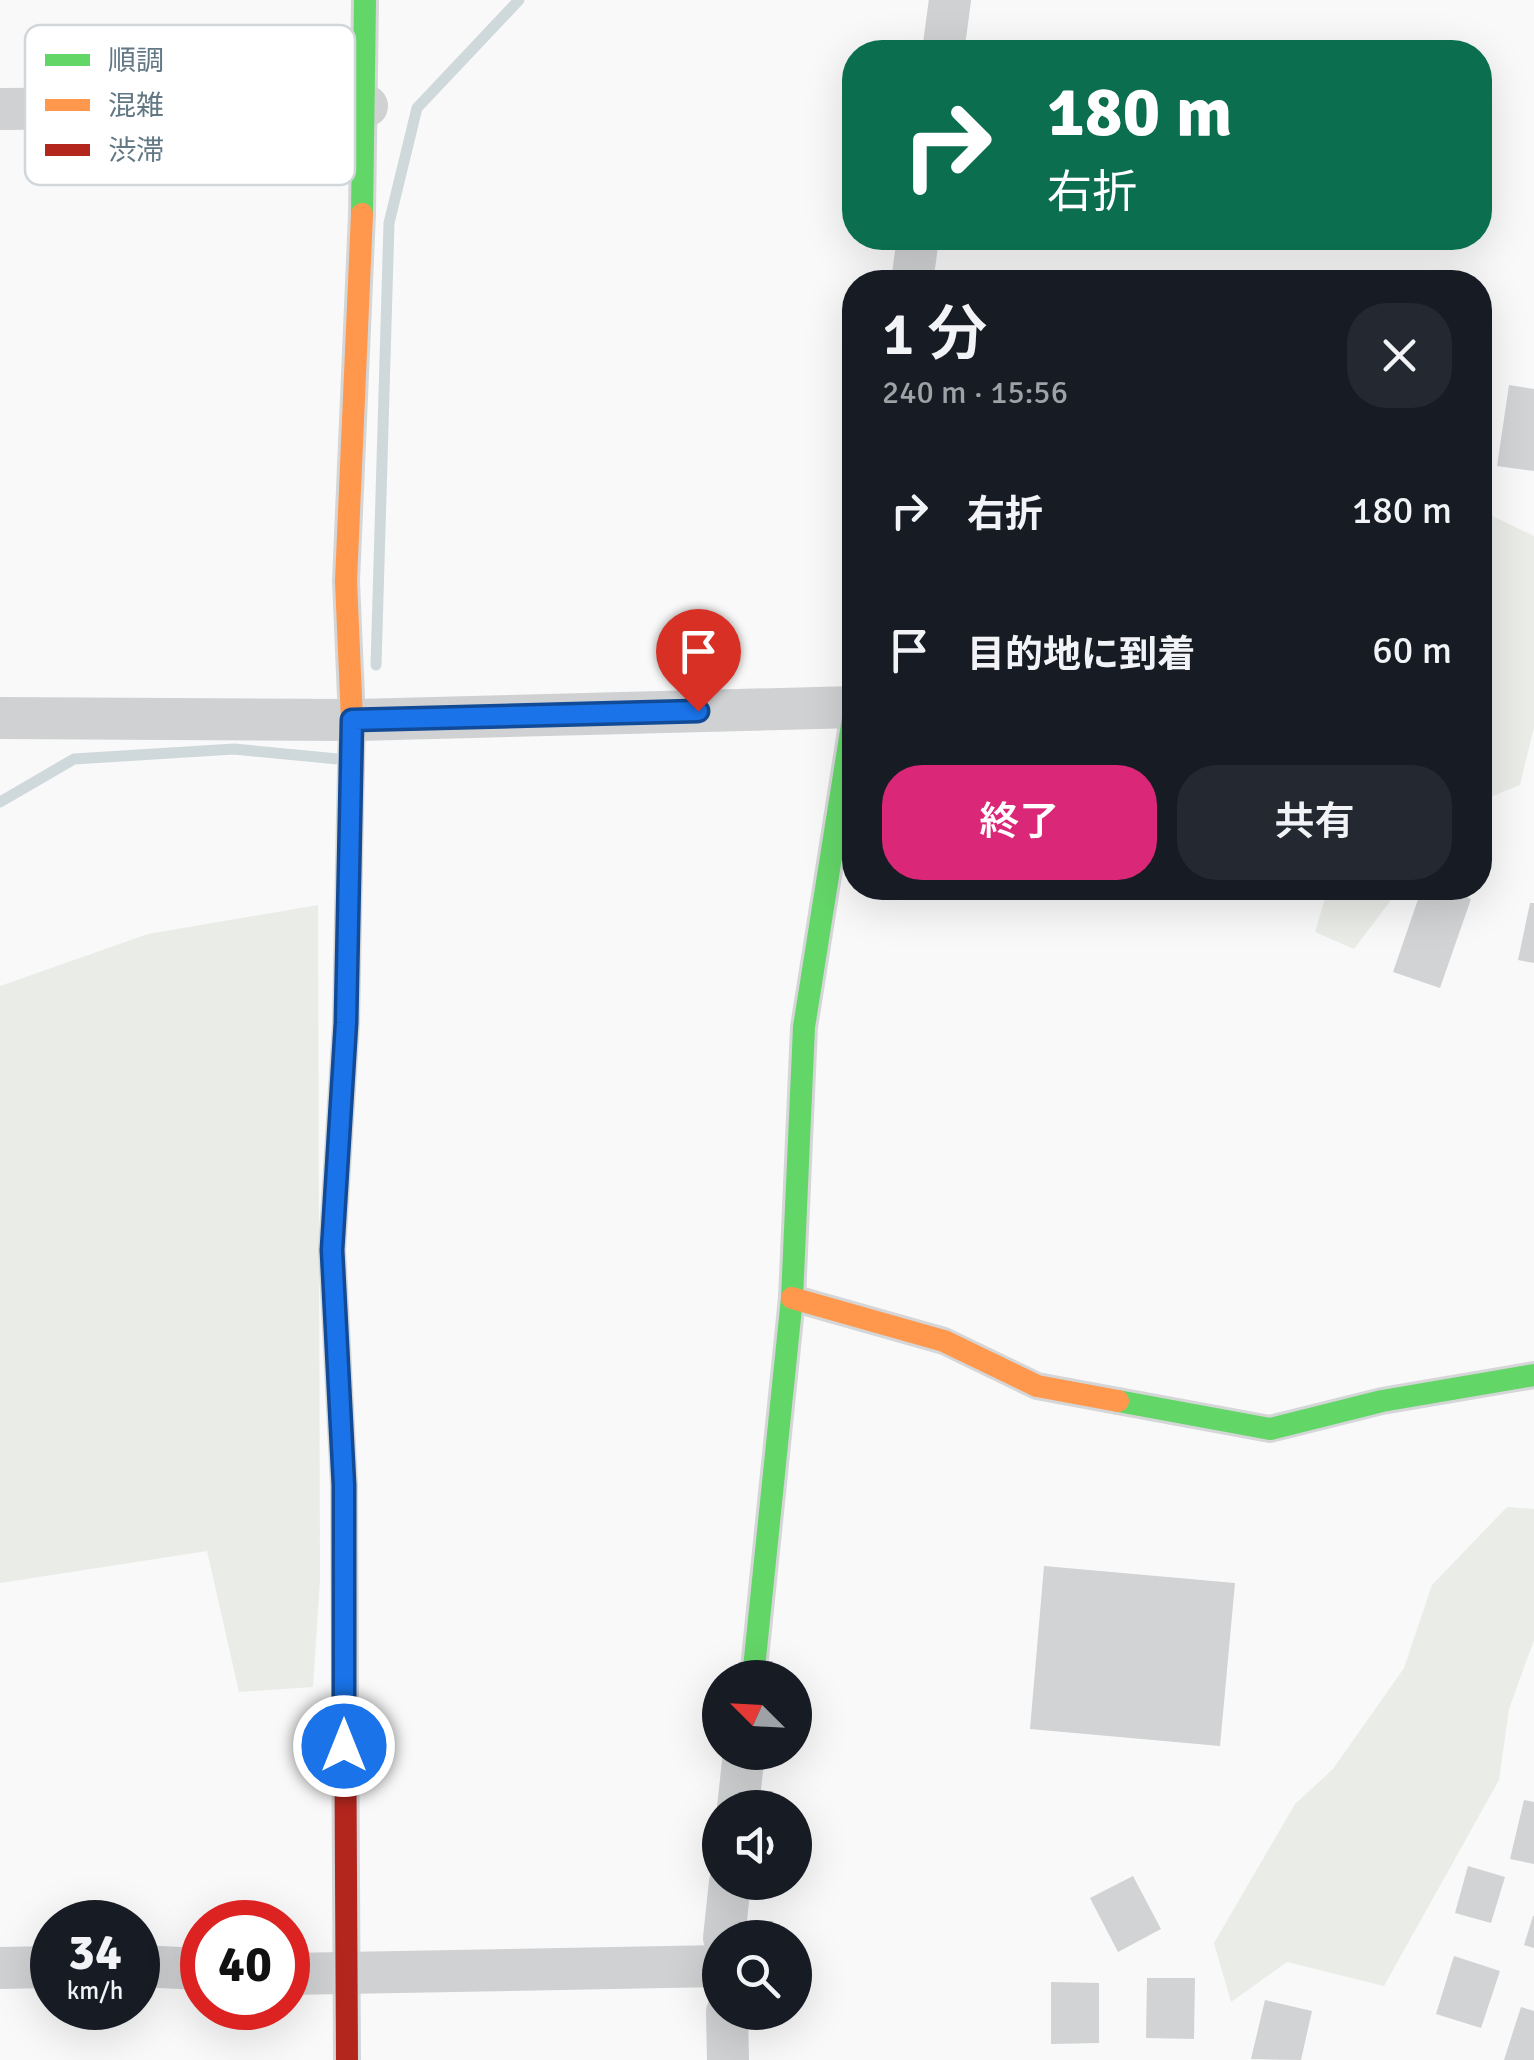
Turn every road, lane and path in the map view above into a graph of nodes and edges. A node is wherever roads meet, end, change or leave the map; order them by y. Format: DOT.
graph roads {
  1 [pos="366,0"];
  2 [pos="950,0"];
  3 [pos="945,40"];
  4 [pos="355,106"];
  5 [pos="367,106"];
  6 [pos="0,109"];
  7 [pos="25,109"];
  8 [pos="842,707"];
  9 [pos="0,718"];
  10 [pos="362,726"];
  11 [pos="842,788"];
  12 [pos="792,1298"];
  13 [pos="1534,1375"];
  14 [pos="755,1660"];
  15 [pos="702,1966"];
  16 [pos="0,1968"];
  17 [pos="30,1968"];
  18 [pos="344,1970"];
  19 [pos="310,1972"];
  20 [pos="727,2030"];
  21 [pos="347,2060"];
  22 [pos="728,2060"];
  1 -- 5 [label="street"];
  2 -- 3 [label="street"];
  4 -- 5 [label="street"];
  5 -- 10 [label="street"];
  6 -- 7 [label="street"];
  8 -- 10 [label="street"];
  9 -- 10 [label="street"];
  10 -- 18 [label="street"];
  11 -- 12 [label="street"];
  12 -- 13 [label="street"];
  12 -- 14 [label="street"];
  15 -- 18 [label="street"];
  16 -- 17 [label="street"];
  18 -- 19 [label="street"];
  18 -- 21 [label="street"];
  20 -- 22 [label="street"];
}
